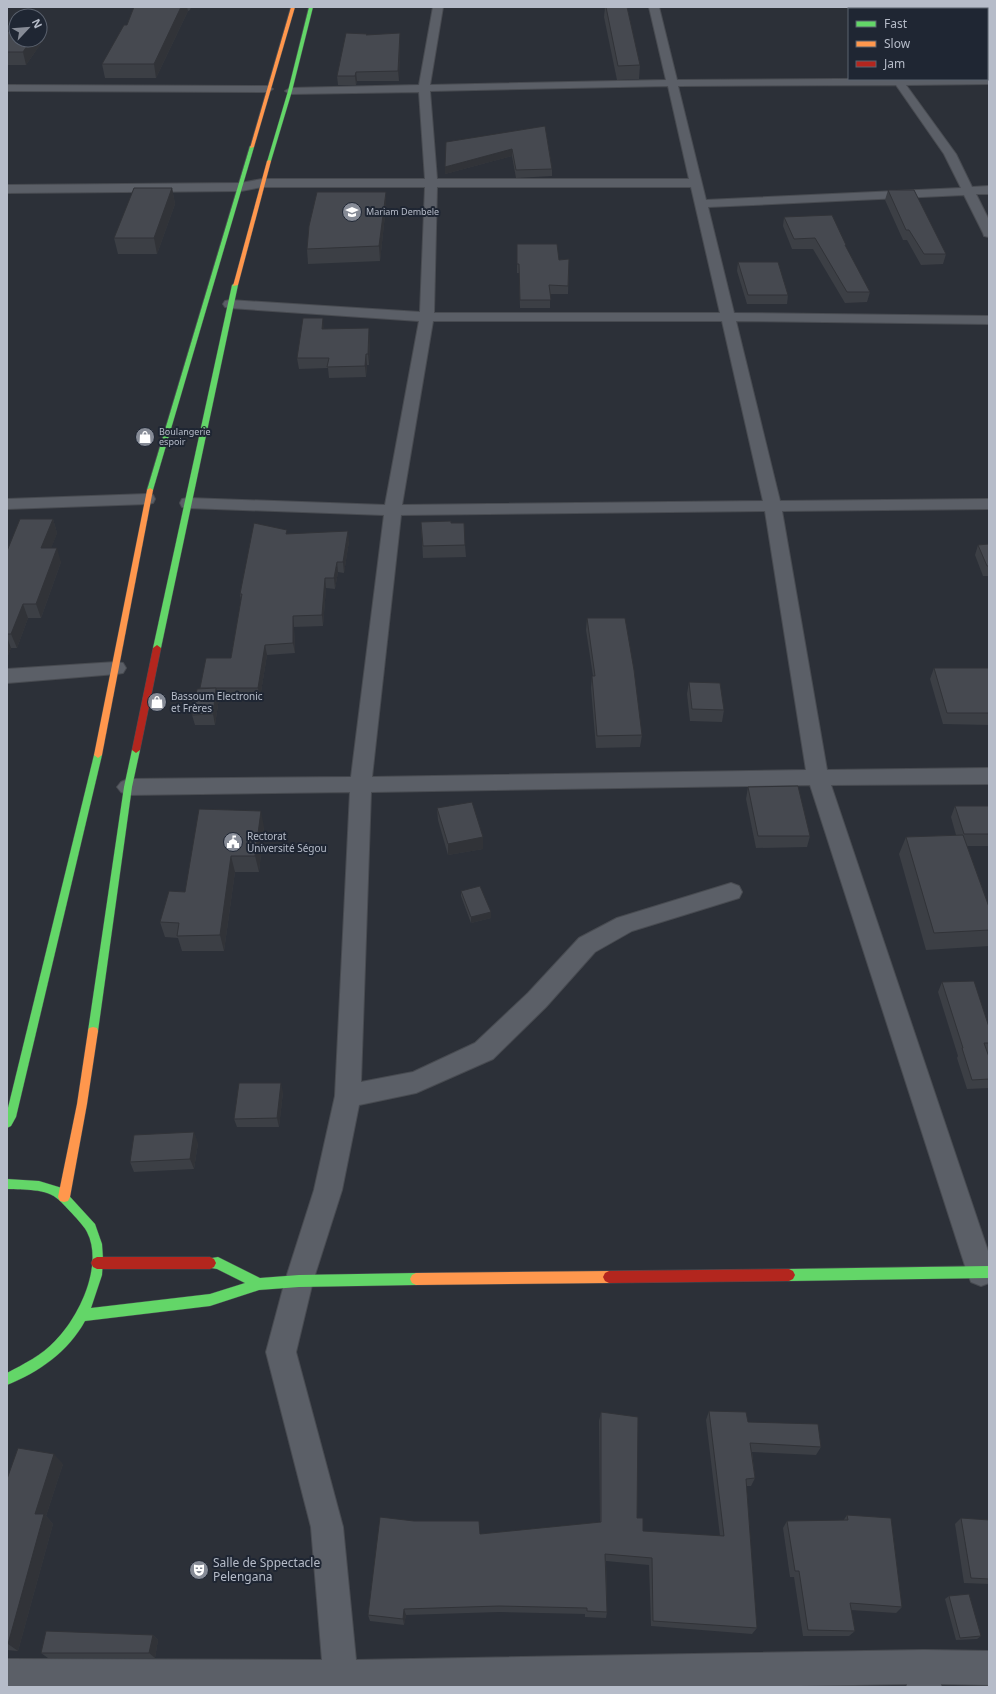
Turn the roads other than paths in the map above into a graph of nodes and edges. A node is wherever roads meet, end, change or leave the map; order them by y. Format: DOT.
graph roads {
  1 [pos="293,7"];
  2 [pos="311,7"];
  3 [pos="438,7"];
  4 [pos="654,7"];
  5 [pos="898,81"];
  6 [pos="989,81"];
  7 [pos="671,83"];
  8 [pos="7,88"];
  9 [pos="268,89"];
  10 [pos="424,89"];
  11 [pos="290,91"];
  12 [pos="262,183"];
  13 [pos="431,183"];
  14 [pos="697,183"];
  15 [pos="241,187"];
  16 [pos="7,189"];
  17 [pos="989,190"];
  18 [pos="968,191"];
  19 [pos="702,204"];
  20 [pos="989,234"];
  21 [pos="230,304"];
  22 [pos="427,316"];
  23 [pos="729,317"];
  24 [pos="989,320"];
  25 [pos="147,499"];
  26 [pos="188,503"];
  27 [pos="7,504"];
  28 [pos="989,504"];
  29 [pos="773,506"];
  30 [pos="393,510"];
  31 [pos="116,668"];
  32 [pos="7,676"];
  33 [pos="989,776"];
  34 [pos="818,777"];
  35 [pos="361,785"];
  36 [pos="128,787"];
  37 [pos="731,892"];
  38 [pos="348,1096"];
  39 [pos="7,1123"];
  40 [pos="7,1184"];
  41 [pos="64,1197"];
  42 [pos="98,1263"];
  43 [pos="985,1272"];
  44 [pos="299,1281"];
  45 [pos="259,1284"];
  46 [pos="82,1315"];
  47 [pos="7,1379"];
  48 [pos="989,1668"];
  49 [pos="7,1676"];
  50 [pos="924,1677"];
  51 [pos="340,1682"];
  1 -- 9 [label="main road"];
  2 -- 11 [label="main road"];
  3 -- 10 [label="street"];
  4 -- 7 [label="street"];
  5 -- 6 [label="street"];
  5 -- 7 [label="street"];
  5 -- 18 [label="street"];
  7 -- 10 [label="street"];
  7 -- 14 [label="street"];
  8 -- 9 [label="street"];
  9 -- 15 [label="main road"];
  10 -- 11 [label="street"];
  10 -- 13 [label="street"];
  11 -- 12 [label="main road"];
  12 -- 13 [label="street"];
  12 -- 15 [label="street"];
  12 -- 21 [label="main road"];
  13 -- 14 [label="street"];
  13 -- 22 [label="street"];
  14 -- 19 [label="street"];
  15 -- 16 [label="street"];
  15 -- 25 [label="main road"];
  17 -- 18 [label="street"];
  18 -- 19 [label="street"];
  18 -- 20 [label="street"];
  19 -- 23 [label="street"];
  21 -- 22 [label="street"];
  21 -- 26 [label="main road"];
  22 -- 23 [label="street"];
  22 -- 30 [label="street"];
  23 -- 24 [label="street"];
  23 -- 29 [label="street"];
  25 -- 27 [label="street"];
  25 -- 31 [label="main road"];
  26 -- 30 [label="street"];
  26 -- 36 [label="main road"];
  28 -- 29 [label="street"];
  29 -- 30 [label="street"];
  29 -- 34 [label="street"];
  30 -- 35 [label="street"];
  31 -- 32 [label="street"];
  31 -- 39 [label="main road"];
  33 -- 34 [label="street"];
  34 -- 35 [label="street"];
  34 -- 43 [label="street"];
  35 -- 36 [label="street"];
  35 -- 38 [label="street"];
  36 -- 41 [label="main road"];
  37 -- 38 [label="street"];
  38 -- 44 [label="street"];
  40 -- 41 [label="main road"];
  41 -- 42 [label="main road"];
  42 -- 45 [label="main road"];
  42 -- 46 [label="main road"];
  43 -- 44 [label="main road"];
  44 -- 45 [label="main road"];
  44 -- 51 [label="street"];
  45 -- 46 [label="main road"];
  46 -- 47 [label="main road"];
  48 -- 50 [label="street"];
  49 -- 51 [label="street"];
  50 -- 51 [label="street"];
}
